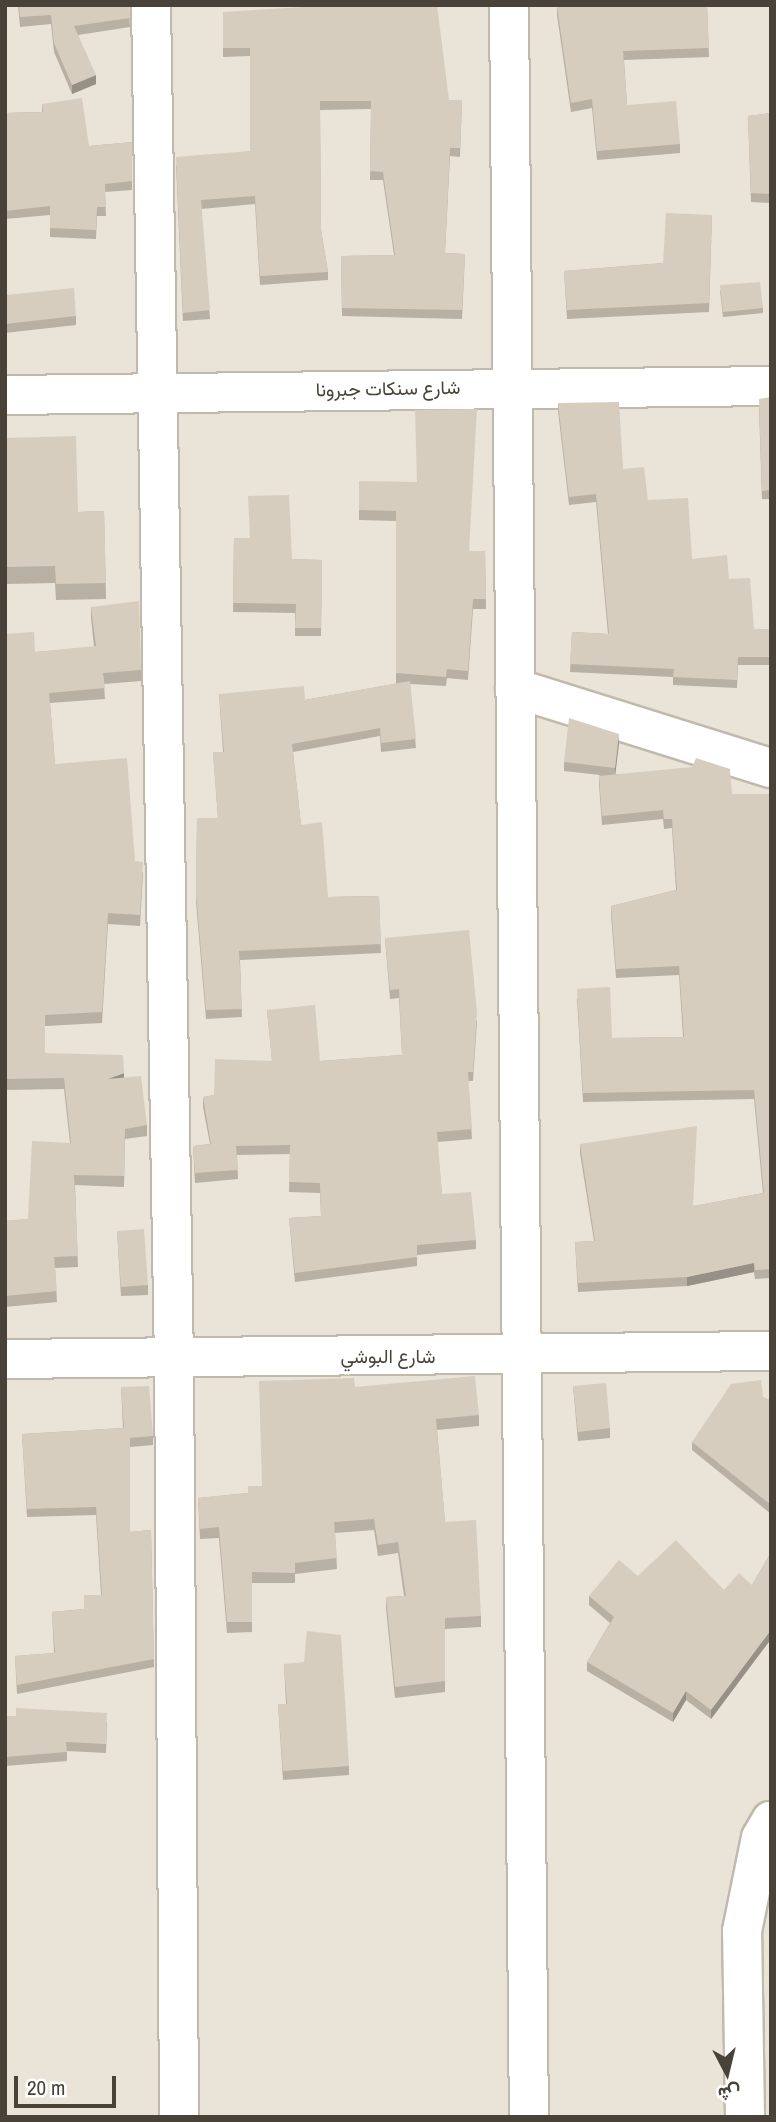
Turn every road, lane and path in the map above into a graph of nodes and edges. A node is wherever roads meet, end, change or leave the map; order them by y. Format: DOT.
graph roads {
  1 [pos="151,5"];
  2 [pos="509,5"];
  3 [pos="771,386"];
  4 [pos="512,388"];
  5 [pos="153,392"];
  6 [pos="5,395"];
  7 [pos="515,688"];
  8 [pos="771,768"];
  9 [pos="771,1351"];
  10 [pos="521,1356"];
  11 [pos="174,1358"];
  12 [pos="5,1359"];
  13 [pos="767,1834"];
  14 [pos="179,2117"];
  15 [pos="529,2117"];
  16 [pos="745,2117"];
  1 -- 5 [label="street"];
  2 -- 4 [label="street"];
  3 -- 4 [label="street, شارع سنكات جبرونا"];
  4 -- 5 [label="street, شارع سنكات جبرونا"];
  4 -- 7 [label="street"];
  5 -- 6 [label="street, شارع سنكات جبرونا"];
  5 -- 11 [label="street"];
  7 -- 8 [label="street"];
  7 -- 10 [label="street"];
  9 -- 10 [label="street, شارع البوشي"];
  10 -- 11 [label="street, شارع البوشي"];
  10 -- 15 [label="street"];
  11 -- 12 [label="street, شارع البوشي"];
  11 -- 14 [label="street"];
  13 -- 16 [label="street"];
}
